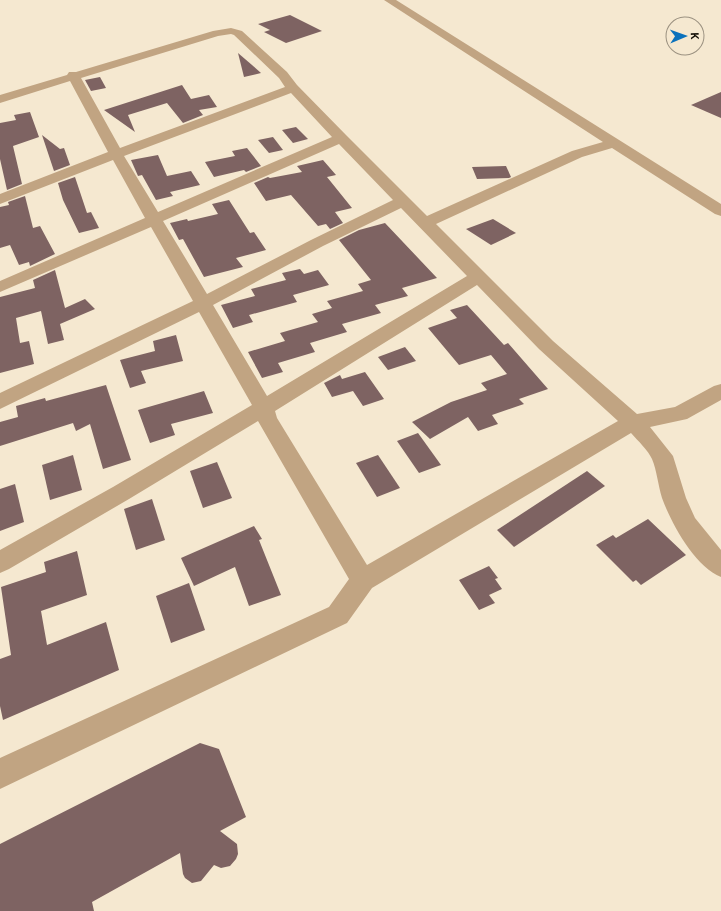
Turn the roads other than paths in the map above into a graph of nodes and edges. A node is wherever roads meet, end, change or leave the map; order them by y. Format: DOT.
graph roads {
  1 [pos="389,0"];
  2 [pos="73,75"];
  3 [pos="293,88"];
  4 [pos="0,98"];
  5 [pos="341,138"];
  6 [pos="613,142"];
  7 [pos="116,154"];
  8 [pos="0,199"];
  9 [pos="403,201"];
  10 [pos="721,211"];
  11 [pos="155,219"];
  12 [pos="425,223"];
  13 [pos="479,276"];
  14 [pos="0,287"];
  15 [pos="204,303"];
  16 [pos="721,391"];
  17 [pos="0,402"];
  18 [pos="264,408"];
  19 [pos="633,422"];
  20 [pos="0,562"];
  21 [pos="721,566"];
  22 [pos="363,580"];
  23 [pos="0,774"];
  1 -- 6 [label="street"];
  2 -- 3 [label="street"];
  2 -- 4 [label="street"];
  2 -- 7 [label="street"];
  3 -- 5 [label="street"];
  3 -- 7 [label="street"];
  5 -- 9 [label="street"];
  5 -- 11 [label="street"];
  6 -- 10 [label="street"];
  6 -- 12 [label="street"];
  7 -- 8 [label="street"];
  7 -- 11 [label="street"];
  9 -- 12 [label="street"];
  9 -- 15 [label="street"];
  11 -- 14 [label="street"];
  11 -- 15 [label="street"];
  12 -- 13 [label="street"];
  13 -- 18 [label="street"];
  13 -- 19 [label="street"];
  15 -- 17 [label="street"];
  15 -- 18 [label="street"];
  16 -- 19 [label="street"];
  18 -- 20 [label="street"];
  18 -- 22 [label="street"];
  19 -- 21 [label="street"];
  19 -- 22 [label="street"];
  22 -- 23 [label="street"];
}
